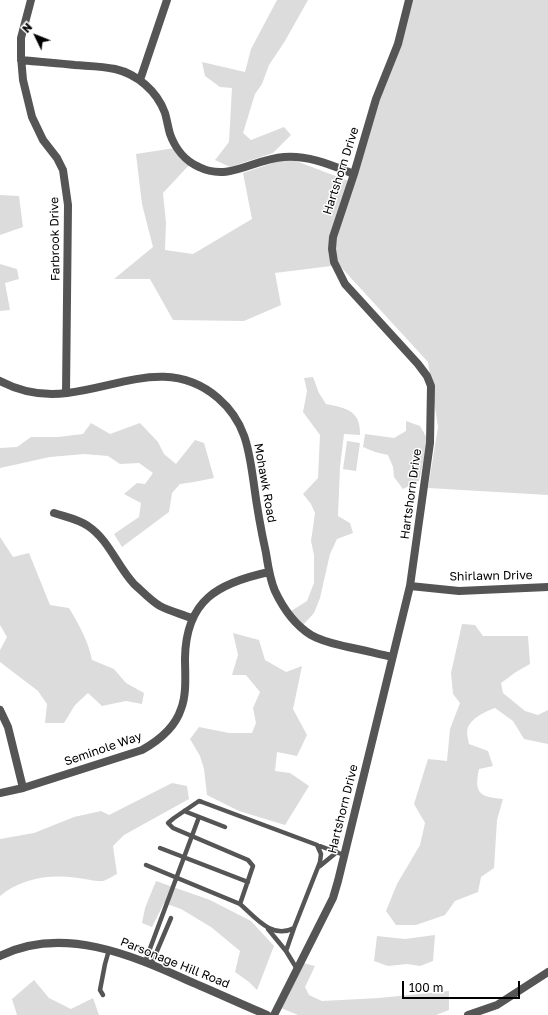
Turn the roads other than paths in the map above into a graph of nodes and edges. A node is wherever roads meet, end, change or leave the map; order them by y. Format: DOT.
graph roads {
  1 [pos="31,0"];
  2 [pos="167,0"];
  3 [pos="409,0"];
  4 [pos="21,60"];
  5 [pos="140,80"];
  6 [pos="354,174"];
  7 [pos="0,381"];
  8 [pos="66,393"];
  9 [pos="54,513"];
  10 [pos="269,572"];
  11 [pos="410,586"];
  12 [pos="548,587"];
  13 [pos="192,618"];
  14 [pos="392,657"];
  15 [pos="0,710"];
  16 [pos="23,788"];
  17 [pos="0,794"];
  18 [pos="184,811"];
  19 [pos="199,817"];
  20 [pos="225,827"];
  21 [pos="192,836"];
  22 [pos="317,844"];
  23 [pos="160,848"];
  24 [pos="341,854"];
  25 [pos="184,857"];
  26 [pos="146,865"];
  27 [pos="319,866"];
  28 [pos="176,877"];
  29 [pos="248,882"];
  30 [pos="240,904"];
  31 [pos="171,918"];
  32 [pos="294,928"];
  33 [pos="268,929"];
  34 [pos="109,950"];
  35 [pos="286,951"];
  36 [pos="0,956"];
  37 [pos="148,963"];
  38 [pos="297,969"];
  39 [pos="548,972"];
  40 [pos="103,995"];
  41 [pos="486,1012"];
  42 [pos="267,1015"];
  43 [pos="274,1015"];
  44 [pos="468,1015"];
  1 -- 4 [label="street, Farbrook Drive"];
  2 -- 5 [label="street"];
  3 -- 6 [label="street, Hartshorn Drive"];
  4 -- 5 [label="street"];
  4 -- 8 [label="street, Farbrook Drive"];
  5 -- 6 [label="street"];
  6 -- 11 [label="street, Hartshorn Drive"];
  7 -- 8 [label="street, Mohawk Road"];
  8 -- 10 [label="street, Mohawk Road"];
  9 -- 13 [label="street"];
  10 -- 13 [label="street, Seminole Way"];
  10 -- 14 [label="street, Mohawk Road"];
  11 -- 12 [label="street, Shirlawn Drive"];
  11 -- 14 [label="street, Hartshorn Drive"];
  13 -- 16 [label="street, Seminole Way"];
  14 -- 24 [label="street, Hartshorn Drive"];
  15 -- 16 [label="street"];
  16 -- 17 [label="street, Seminole Way"];
  18 -- 19 [label="lane"];
  18 -- 21 [label="lane"];
  18 -- 22 [label="lane"];
  19 -- 20 [label="lane"];
  19 -- 21 [label="lane"];
  21 -- 25 [label="lane"];
  21 -- 29 [label="lane"];
  22 -- 24 [label="lane"];
  22 -- 27 [label="lane"];
  23 -- 25 [label="lane"];
  24 -- 27 [label="lane"];
  24 -- 38 [label="street, Hartshorn Drive"];
  25 -- 28 [label="lane"];
  25 -- 29 [label="lane"];
  26 -- 28 [label="lane"];
  27 -- 32 [label="lane"];
  28 -- 30 [label="lane"];
  28 -- 37 [label="lane"];
  29 -- 30 [label="lane"];
  30 -- 33 [label="lane"];
  31 -- 37 [label="lane"];
  32 -- 33 [label="lane"];
  32 -- 35 [label="lane"];
  33 -- 35 [label="lane"];
  34 -- 36 [label="street, Parsonage Hill Road"];
  34 -- 37 [label="street, Parsonage Hill Road"];
  34 -- 40 [label="lane"];
  35 -- 38 [label="lane"];
  37 -- 42 [label="street, Parsonage Hill Road"];
  38 -- 43 [label="street, Hartshorn Drive"];
  39 -- 41 [label="street"];
  41 -- 44 [label="street"];
}
